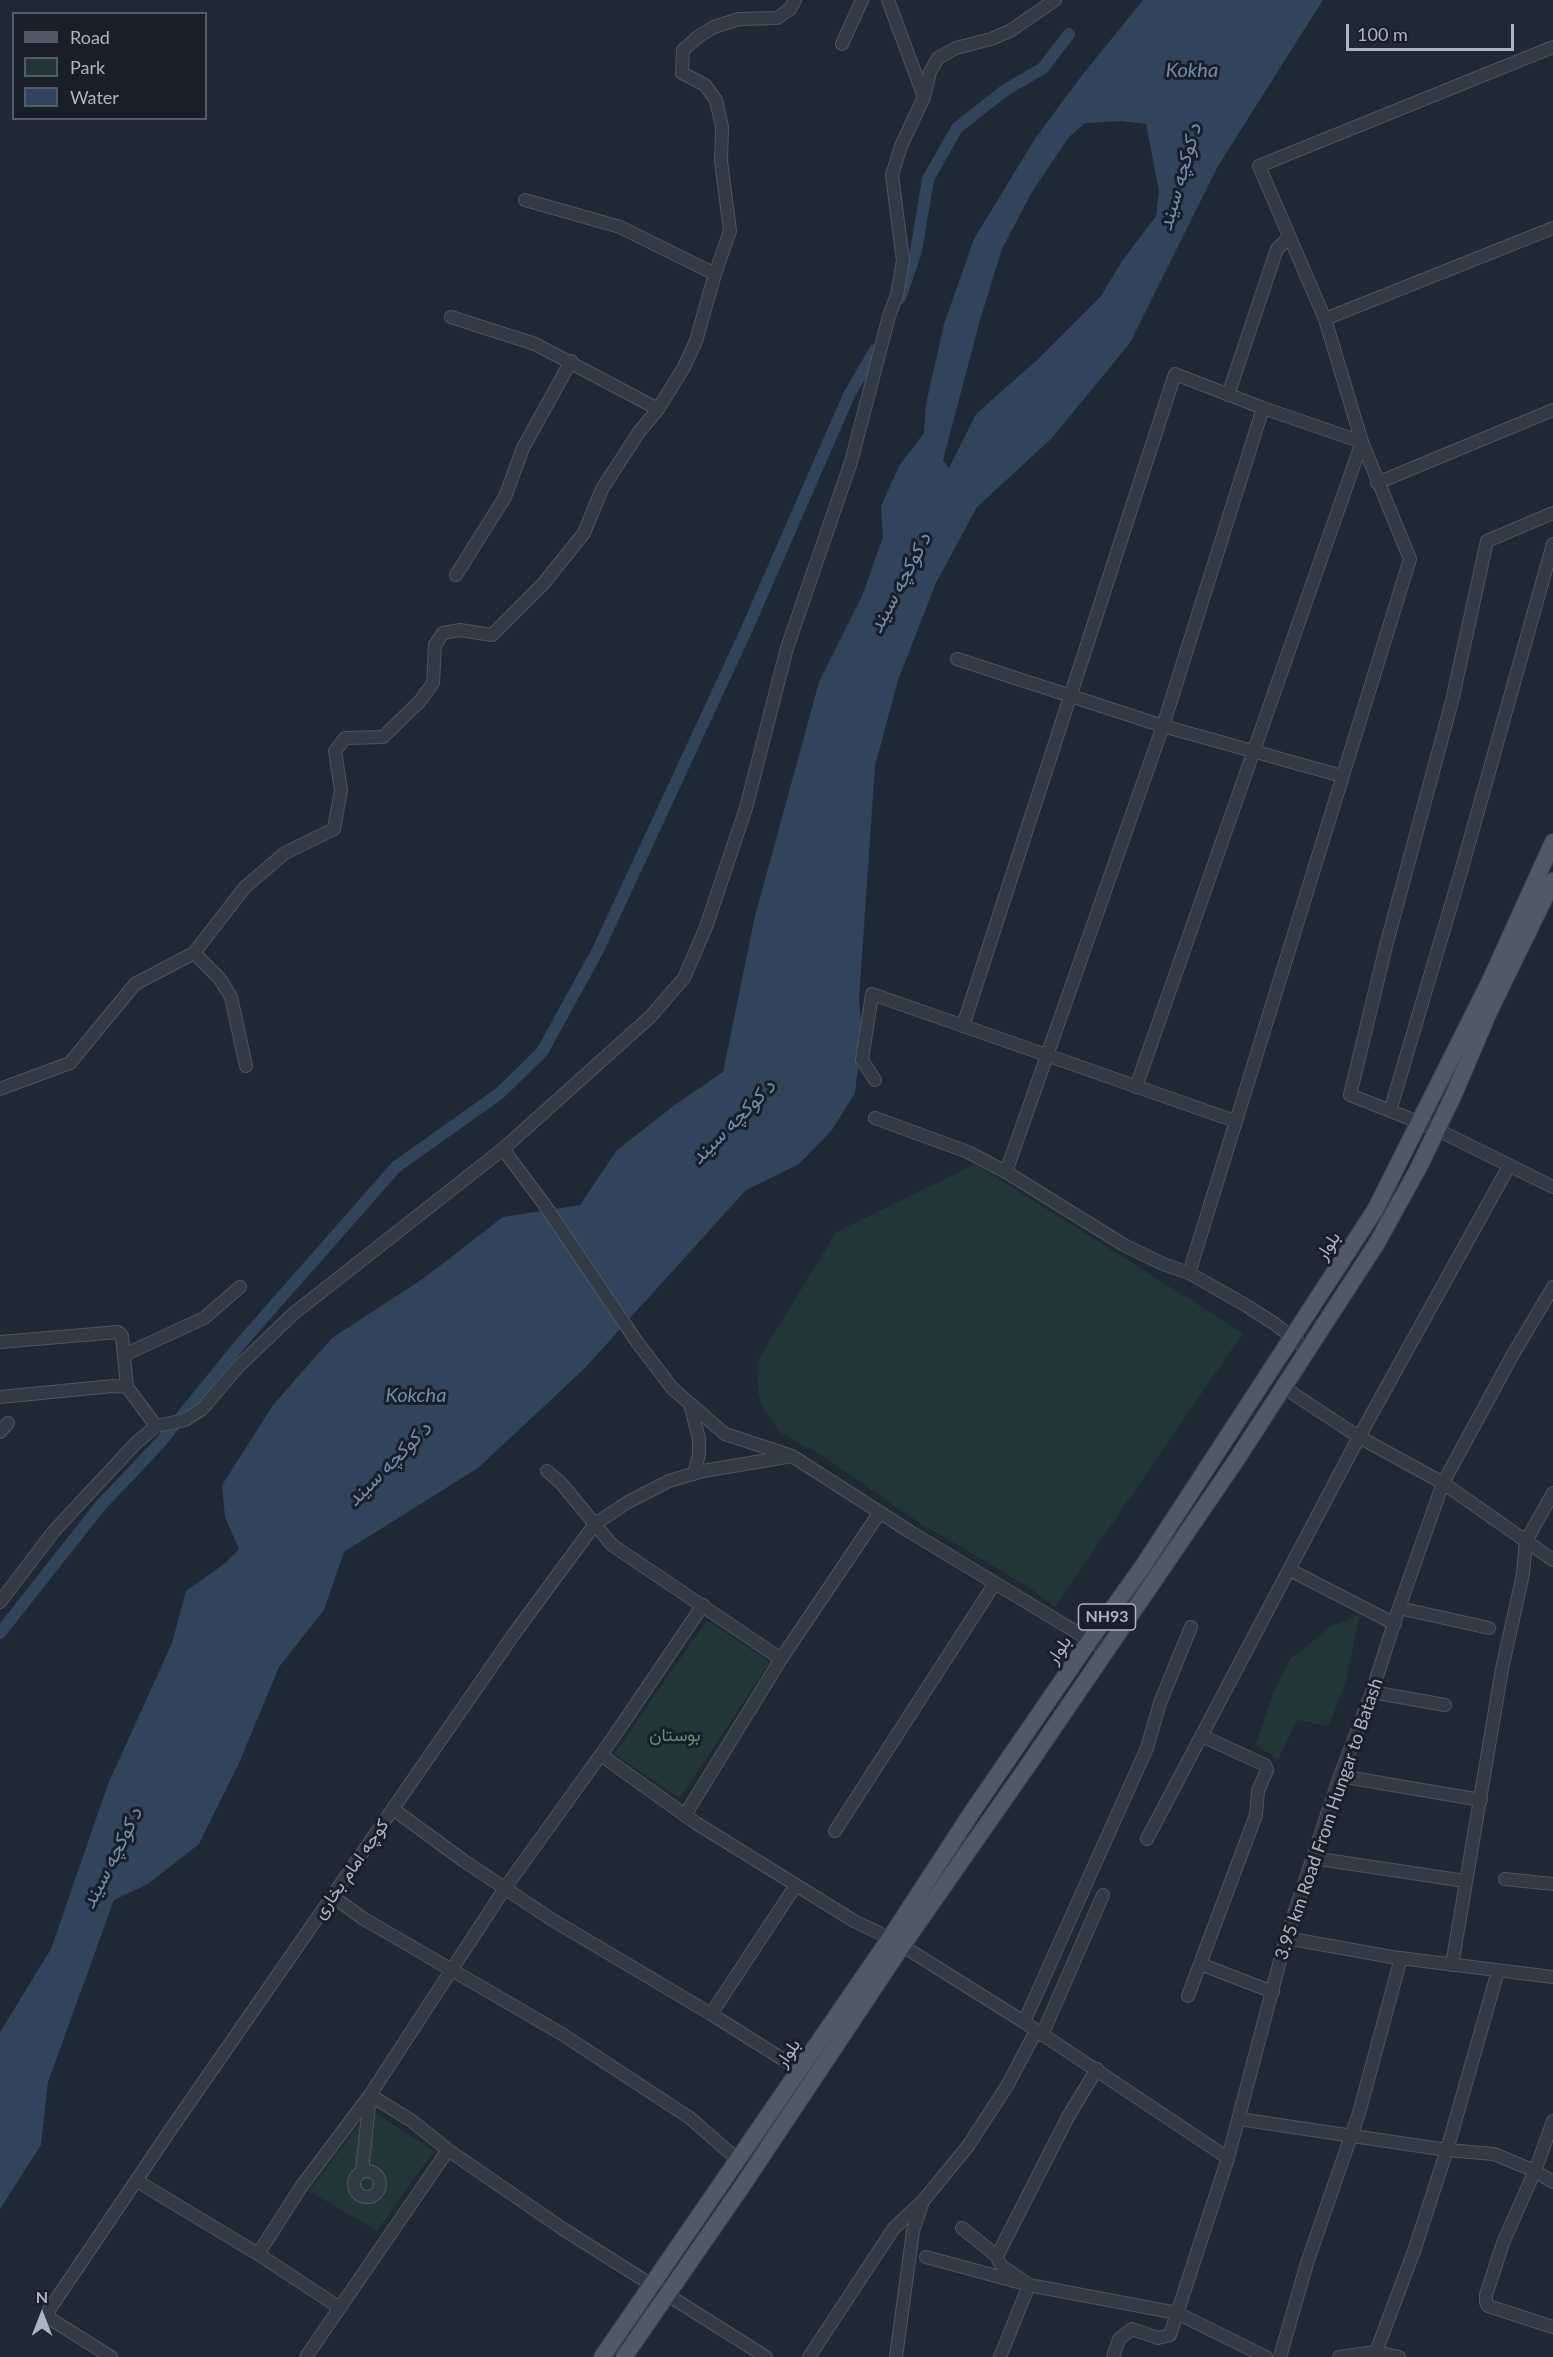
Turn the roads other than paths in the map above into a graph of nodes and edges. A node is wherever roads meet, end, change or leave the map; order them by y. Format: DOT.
graph roads {
  1 [pos="795,0"];
  2 [pos="862,0"];
  3 [pos="888,0"];
  4 [pos="1055,0"];
  5 [pos="842,44"];
  6 [pos="1553,47"];
  7 [pos="924,97"];
  8 [pos="525,200"];
  9 [pos="1553,228"];
  10 [pos="1289,237"];
  11 [pos="715,274"];
  12 [pos="451,317"];
  13 [pos="1325,320"];
  14 [pos="571,361"];
  15 [pos="1228,395"];
  16 [pos="1263,408"];
  17 [pos="658,409"];
  18 [pos="1553,410"];
  19 [pos="1362,442"];
  20 [pos="1377,483"];
  21 [pos="1553,513"];
  22 [pos="1553,543"];
  23 [pos="456,575"];
  24 [pos="957,658"];
  25 [pos="1072,694"];
  26 [pos="1163,726"];
  27 [pos="1254,753"];
  28 [pos="1342,776"];
  29 [pos="1553,842"];
  30 [pos="1553,881"];
  31 [pos="194,953"];
  32 [pos="963,1026"];
  33 [pos="1046,1055"];
  34 [pos="246,1066"];
  35 [pos="874,1080"];
  36 [pos="1136,1087"];
  37 [pos="0,1089"];
  38 [pos="1390,1111"];
  39 [pos="875,1118"];
  40 [pos="1235,1121"];
  41 [pos="1419,1122"];
  42 [pos="1436,1129"];
  43 [pos="503,1149"];
  44 [pos="1509,1166"];
  45 [pos="1006,1172"];
  46 [pos="1553,1188"];
  47 [pos="1189,1273"];
  48 [pos="240,1287"];
  49 [pos="1553,1287"];
  50 [pos="1292,1339"];
  51 [pos="0,1342"];
  52 [pos="1308,1350"];
  53 [pos="124,1355"];
  54 [pos="127,1387"];
  55 [pos="1283,1387"];
  56 [pos="0,1397"];
  57 [pos="690,1404"];
  58 [pos="156,1426"];
  59 [pos="1359,1437"];
  60 [pos="792,1456"];
  61 [pos="547,1472"];
  62 [pos="694,1473"];
  63 [pos="1443,1483"];
  64 [pos="1553,1493"];
  65 [pos="880,1512"];
  66 [pos="595,1524"];
  67 [pos="1526,1541"];
  68 [pos="1553,1560"];
  69 [pos="1290,1570"];
  70 [pos="995,1583"];
  71 [pos="0,1602"];
  72 [pos="703,1605"];
  73 [pos="1399,1608"];
  74 [pos="1395,1624"];
  75 [pos="1191,1627"];
  76 [pos="1489,1628"];
  77 [pos="1090,1640"];
  78 [pos="1106,1650"];
  79 [pos="781,1659"];
  80 [pos="1372,1692"];
  81 [pos="1444,1705"];
  82 [pos="1202,1736"];
  83 [pos="601,1755"];
  84 [pos="1340,1776"];
  85 [pos="1481,1800"];
  86 [pos="393,1809"];
  87 [pos="685,1815"];
  88 [pos="835,1832"];
  89 [pos="1147,1839"];
  90 [pos="1313,1858"];
  91 [pos="1504,1879"];
  92 [pos="1465,1881"];
  93 [pos="1553,1884"];
  94 [pos="796,1885"];
  95 [pos="505,1888"];
  96 [pos="1103,1895"];
  97 [pos="332,1896"];
  98 [pos="1286,1938"];
  99 [pos="896,1942"];
  100 [pos="1401,1958"];
  101 [pos="1200,1964"];
  102 [pos="1452,1965"];
  103 [pos="451,1970"];
  104 [pos="1498,1971"];
  105 [pos="1553,1977"];
  106 [pos="1274,1992"];
  107 [pos="1188,1996"];
  108 [pos="711,2014"];
  109 [pos="1024,2022"];
  110 [pos="834,2032"];
  111 [pos="1039,2033"];
  112 [pos="1097,2069"];
  113 [pos="800,2070"];
  114 [pos="370,2095"];
  115 [pos="1239,2119"];
  116 [pos="1553,2121"];
  117 [pos="1351,2137"];
  118 [pos="448,2150"];
  119 [pos="1447,2150"];
  120 [pos="1228,2158"];
  121 [pos="738,2160"];
  122 [pos="362,2171"];
  123 [pos="1534,2173"];
  124 [pos="137,2181"];
  125 [pos="1553,2182"];
  126 [pos="923,2201"];
  127 [pos="962,2228"];
  128 [pos="258,2254"];
  129 [pos="997,2256"];
  130 [pos="926,2257"];
  131 [pos="652,2285"];
  132 [pos="1029,2285"];
  133 [pos="667,2294"];
  134 [pos="340,2308"];
  135 [pos="1177,2313"];
  136 [pos="1553,2327"];
  137 [pos="1376,2352"];
  138 [pos="111,2357"];
  139 [pos="306,2357"];
  140 [pos="602,2357"];
  141 [pos="624,2357"];
  142 [pos="766,2357"];
  143 [pos="809,2357"];
  144 [pos="896,2357"];
  145 [pos="1000,2357"];
  146 [pos="1113,2357"];
  147 [pos="1266,2357"];
  148 [pos="1280,2357"];
  149 [pos="1339,2357"];
  150 [pos="1399,2357"];
  1 -- 11 [label="street"];
  2 -- 5 [label="street"];
  3 -- 7 [label="street"];
  4 -- 7 [label="street"];
  6 -- 10 [label="street"];
  7 -- 43 [label="street"];
  8 -- 11 [label="street"];
  9 -- 13 [label="street"];
  10 -- 13 [label="street"];
  10 -- 15 [label="street"];
  11 -- 17 [label="street"];
  12 -- 14 [label="street"];
  13 -- 19 [label="street"];
  14 -- 17 [label="street"];
  14 -- 23 [label="street"];
  15 -- 16 [label="street"];
  15 -- 25 [label="street"];
  16 -- 19 [label="street"];
  16 -- 26 [label="street"];
  17 -- 31 [label="street"];
  18 -- 20 [label="street"];
  19 -- 20 [label="street"];
  19 -- 27 [label="street"];
  20 -- 28 [label="street"];
  21 -- 38 [label="street"];
  22 -- 38 [label="street"];
  24 -- 25 [label="street"];
  25 -- 26 [label="street"];
  25 -- 32 [label="street"];
  26 -- 27 [label="street"];
  26 -- 33 [label="street"];
  27 -- 28 [label="street"];
  27 -- 36 [label="street"];
  28 -- 40 [label="street"];
  29 -- 41 [label="main road, بلوار / NH93"];
  30 -- 42 [label="main road, بلوار / NH93"];
  31 -- 34 [label="street"];
  31 -- 37 [label="street"];
  32 -- 33 [label="street"];
  32 -- 35 [label="street"];
  33 -- 36 [label="street"];
  33 -- 45 [label="street"];
  36 -- 40 [label="street"];
  38 -- 41 [label="street"];
  39 -- 45 [label="street"];
  40 -- 47 [label="street"];
  41 -- 42 [label="street"];
  41 -- 50 [label="main road, بلوار / NH93"];
  42 -- 44 [label="street"];
  42 -- 52 [label="main road, بلوار / NH93"];
  43 -- 57 [label="street"];
  43 -- 58 [label="street"];
  44 -- 46 [label="street"];
  44 -- 59 [label="street"];
  45 -- 47 [label="street"];
  47 -- 50 [label="street"];
  48 -- 53 [label="street"];
  49 -- 63 [label="street, 3.95 km Road From Hungar to Batash"];
  50 -- 52 [label="street"];
  50 -- 77 [label="main road, بلوار / NH93"];
  51 -- 53 [label="street"];
  52 -- 55 [label="main road, بلوار / NH93"];
  53 -- 54 [label="street"];
  54 -- 56 [label="street"];
  54 -- 58 [label="street"];
  55 -- 59 [label="street"];
  55 -- 78 [label="main road, بلوار / NH93"];
  57 -- 60 [label="street"];
  57 -- 62 [label="street"];
  58 -- 71 [label="street"];
  59 -- 63 [label="street"];
  59 -- 69 [label="street"];
  60 -- 62 [label="street, کوچه امام بخاری"];
  60 -- 65 [label="street"];
  61 -- 66 [label="street"];
  62 -- 66 [label="street, کوچه امام بخاری"];
  63 -- 67 [label="street"];
  63 -- 73 [label="street, 3.95 km Road From Hungar to Batash"];
  64 -- 67 [label="street"];
  65 -- 70 [label="street"];
  65 -- 79 [label="street"];
  66 -- 72 [label="street"];
  66 -- 86 [label="street, کوچه امام بخاری"];
  67 -- 68 [label="street"];
  67 -- 85 [label="street"];
  69 -- 74 [label="street"];
  69 -- 82 [label="street"];
  70 -- 77 [label="street"];
  70 -- 88 [label="street"];
  72 -- 79 [label="street"];
  72 -- 83 [label="street"];
  73 -- 74 [label="street, 3.95 km Road From Hungar to Batash"];
  73 -- 76 [label="street"];
  74 -- 80 [label="street, 3.95 km Road From Hungar to Batash"];
  75 -- 109 [label="street"];
  77 -- 78 [label="street"];
  77 -- 99 [label="main road, بلوار / NH93"];
  78 -- 99 [label="main road, بلوار / NH93"];
  79 -- 87 [label="street"];
  80 -- 81 [label="street"];
  80 -- 84 [label="street, 3.95 km Road From Hungar to Batash"];
  82 -- 89 [label="street"];
  82 -- 101 [label="street"];
  83 -- 87 [label="street"];
  83 -- 95 [label="street"];
  84 -- 85 [label="street"];
  84 -- 90 [label="street, 3.95 km Road From Hungar to Batash"];
  85 -- 92 [label="street"];
  86 -- 95 [label="street"];
  86 -- 97 [label="street, کوچه امام بخاری"];
  87 -- 94 [label="street"];
  90 -- 92 [label="street"];
  90 -- 98 [label="street, 3.95 km Road From Hungar to Batash"];
  91 -- 93 [label="street"];
  92 -- 102 [label="street"];
  94 -- 99 [label="street"];
  94 -- 108 [label="street"];
  95 -- 103 [label="street"];
  95 -- 108 [label="street"];
  96 -- 111 [label="street"];
  97 -- 103 [label="street"];
  97 -- 124 [label="street, کوچه امام بخاری"];
  98 -- 100 [label="street"];
  98 -- 106 [label="street, 3.95 km Road From Hungar to Batash"];
  99 -- 109 [label="street"];
  99 -- 110 [label="main road, بلوار / NH93"];
  100 -- 102 [label="street"];
  100 -- 117 [label="street"];
  101 -- 106 [label="street"];
  101 -- 107 [label="street"];
  102 -- 104 [label="street"];
  103 -- 114 [label="street"];
  103 -- 121 [label="street"];
  104 -- 105 [label="street"];
  104 -- 119 [label="street"];
  106 -- 115 [label="street, 3.95 km Road From Hungar to Batash"];
  108 -- 113 [label="street"];
  109 -- 111 [label="street"];
  110 -- 113 [label="main road, بلوار / NH93"];
  110 -- 133 [label="main road, بلوار / NH93"];
  111 -- 112 [label="street"];
  111 -- 126 [label="street"];
  112 -- 120 [label="street"];
  112 -- 129 [label="street"];
  113 -- 121 [label="main road, بلوار / NH93"];
  114 -- 118 [label="street"];
  114 -- 122 [label="street"];
  114 -- 128 [label="street"];
  115 -- 117 [label="street"];
  115 -- 120 [label="street, 3.95 km Road From Hungar to Batash"];
  116 -- 123 [label="street"];
  117 -- 119 [label="street"];
  117 -- 148 [label="street"];
  118 -- 131 [label="street"];
  118 -- 134 [label="street"];
  119 -- 123 [label="street"];
  119 -- 137 [label="street"];
  120 -- 135 [label="street, 3.95 km Road From Hungar to Batash"];
  121 -- 131 [label="main road, بلوار / NH93"];
  123 -- 125 [label="street"];
  123 -- 136 [label="street"];
  124 -- 128 [label="street"];
  124 -- 138 [label="street, کوچه امام بخاری"];
  126 -- 143 [label="street"];
  126 -- 144 [label="street"];
  127 -- 129 [label="street"];
  128 -- 134 [label="street"];
  129 -- 132 [label="street"];
  130 -- 132 [label="street"];
  131 -- 133 [label="street"];
  131 -- 140 [label="main road, بلوار / NH93"];
  132 -- 135 [label="street"];
  132 -- 145 [label="street"];
  133 -- 141 [label="main road, بلوار / NH93"];
  133 -- 142 [label="street"];
  134 -- 139 [label="street"];
  135 -- 146 [label="street, 3.95 km Road From Hungar to Batash"];
  135 -- 147 [label="street"];
  137 -- 149 [label="street"];
  137 -- 150 [label="street"];
}
